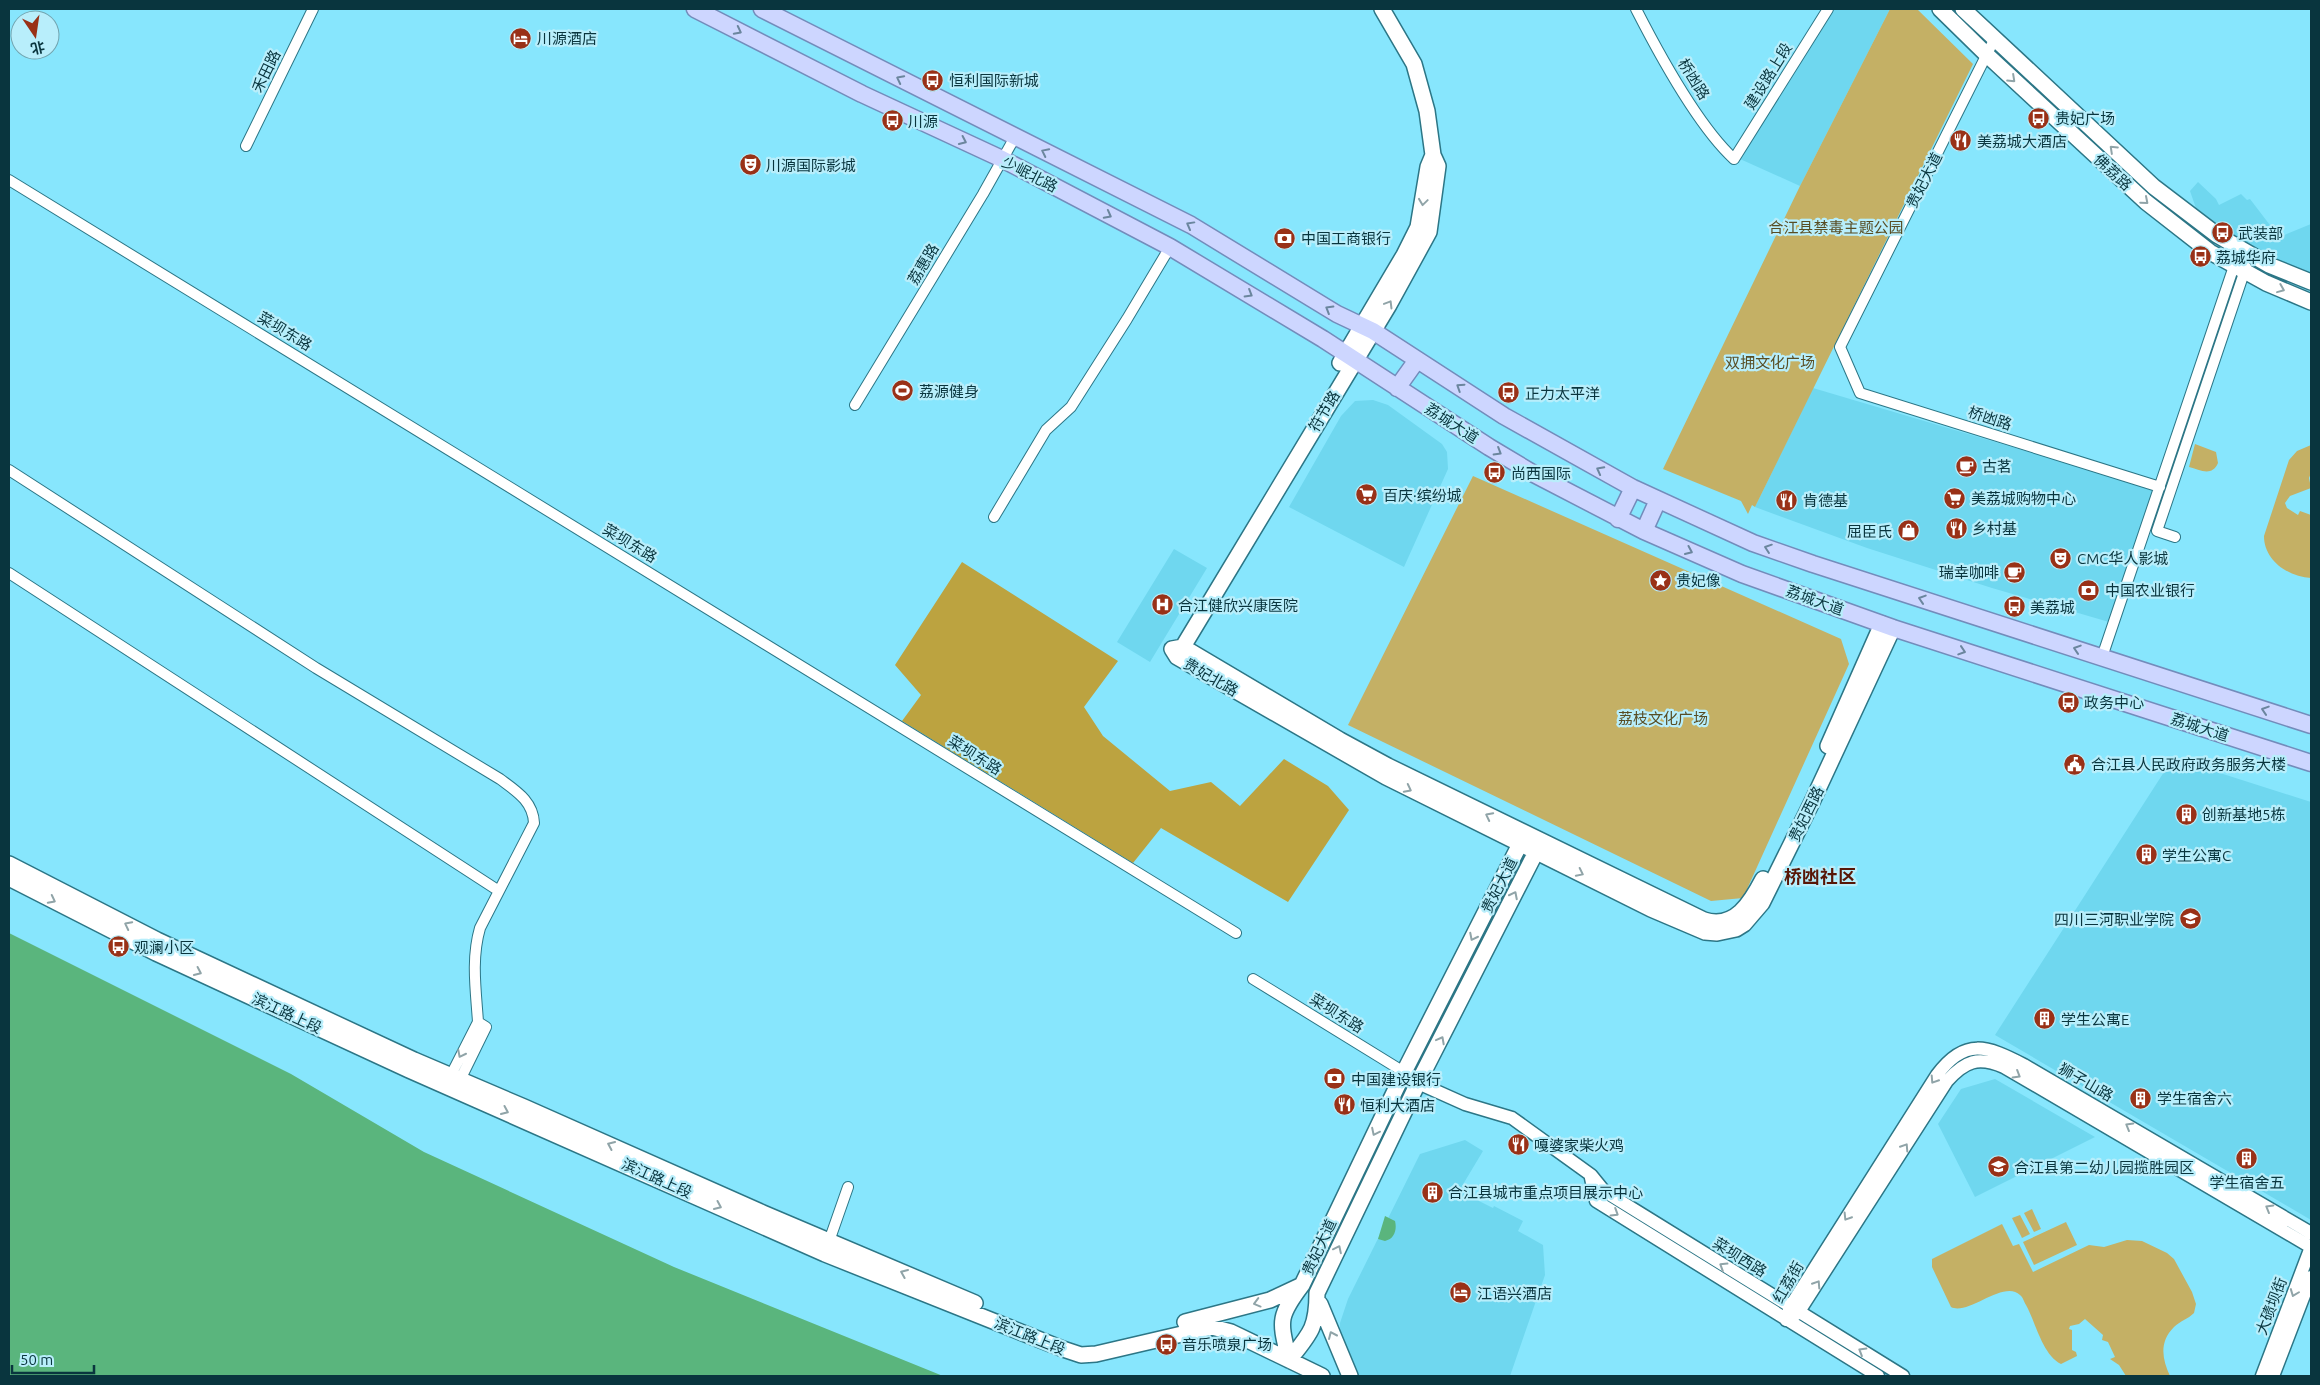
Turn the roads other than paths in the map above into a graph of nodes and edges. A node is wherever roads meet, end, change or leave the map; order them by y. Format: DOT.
graph roads {
  1 [pos="313,9"];
  2 [pos="695,9"];
  3 [pos="762,9"];
  4 [pos="1382,9"];
  5 [pos="1636,9"];
  6 [pos="1828,9"];
  7 [pos="1940,9"];
  8 [pos="1963,9"];
  9 [pos="1994,40"];
  10 [pos="1987,56"];
  11 [pos="1015,137"];
  12 [pos="246,146"];
  13 [pos="1734,159"];
  14 [pos="1002,160"];
  15 [pos="9,180"];
  16 [pos="1170,247"];
  17 [pos="2250,254"];
  18 [pos="2239,269"];
  19 [pos="2311,282"];
  20 [pos="2311,302"];
  21 [pos="1368,328"];
  22 [pos="1840,347"];
  23 [pos="1350,357"];
  24 [pos="1417,360"];
  25 [pos="1397,388"];
  26 [pos="855,405"];
  27 [pos="9,470"];
  28 [pos="2160,487"];
  29 [pos="1633,488"];
  30 [pos="1658,500"];
  31 [pos="994,517"];
  32 [pos="1618,519"];
  33 [pos="1644,531"];
  34 [pos="2175,537"];
  35 [pos="9,572"];
  36 [pos="1888,626"];
  37 [pos="1177,651"];
  38 [pos="2102,658"];
  39 [pos="2311,725"];
  40 [pos="2311,762"];
  41 [pos="1530,845"];
  42 [pos="9,864"];
  43 [pos="9,878"];
  44 [pos="499,892"];
  45 [pos="1236,933"];
  46 [pos="1253,979"];
  47 [pos="1971,1056"];
  48 [pos="1404,1072"];
  49 [pos="454,1081"];
  50 [pos="1418,1083"];
  51 [pos="1591,1175"];
  52 [pos="848,1186"];
  53 [pos="2311,1233"];
  54 [pos="2311,1247"];
  55 [pos="827,1248"];
  56 [pos="2311,1277"];
  57 [pos="1302,1285"];
  58 [pos="1317,1293"];
  59 [pos="1794,1310"];
  60 [pos="1786,1320"];
  61 [pos="1289,1360"];
  62 [pos="1322,1376"];
  63 [pos="1350,1376"];
  64 [pos="1878,1376"];
  65 [pos="1903,1376"];
  66 [pos="2262,1376"];
  67 [pos="2273,1376"];
  1 -- 12 [label="street, 禾田路"];
  2 -- 14 [label="main road, 少岷北路, one-way"];
  11 -- 3 [label="main road, 少岷北路, one-way"];
  4 -- 21 [label="main road, 符节路"];
  5 -- 13 [label="street, 桥凼路"];
  6 -- 13 [label="street, 建设路上段"];
  7 -- 10 [label="main road, 佛荔路"];
  8 -- 9 [label="main road, 佛荔路"];
  9 -- 10 [label="street, 贵妃大道"];
  17 -- 9 [label="main road, 佛荔路, one-way"];
  10 -- 18 [label="main road, 佛荔路, one-way"];
  10 -- 22 [label="street, 贵妃大道"];
  11 -- 14 [label="street, 荔惠路"];
  21 -- 11 [label="main road, 少岷北路, one-way"];
  14 -- 16 [label="main road, 少岷北路, one-way"];
  14 -- 26 [label="street, 荔惠路"];
  15 -- 45 [label="street, 菜坝东路"];
  16 -- 23 [label="main road, 少岷北路, one-way"];
  16 -- 31 [label="street"];
  17 -- 18 [label="street"];
  17 -- 19 [label="main road, 佛荔路"];
  18 -- 20 [label="main road, 佛荔路, one-way"];
  18 -- 28 [label="street"];
  18 -- 34 [label="street"];
  21 -- 23 [label="main road, 符节路"];
  21 -- 24 [label="main road"];
  22 -- 28 [label="street, 桥凼路"];
  23 -- 25 [label="main road, 荔城大道"];
  23 -- 37 [label="main road, 符节路"];
  24 -- 25 [label="main road"];
  29 -- 24 [label="main road, one-way"];
  25 -- 32 [label="main road, 荔城大道, one-way"];
  27 -- 44 [label="street"];
  28 -- 38 [label="street"];
  29 -- 30 [label="main road"];
  29 -- 32 [label="main road"];
  30 -- 33 [label="main road"];
  38 -- 30 [label="main road, one-way"];
  32 -- 33 [label="main road, 荔城大道"];
  33 -- 36 [label="main road, 荔城大道, one-way"];
  35 -- 44 [label="street"];
  36 -- 40 [label="main road, 荔城大道, one-way"];
  36 -- 41 [label="main road, 贵妃西路"];
  37 -- 41 [label="main road, 贵妃北路"];
  39 -- 38 [label="main road, one-way"];
  41 -- 48 [label="main road, 贵妃大道, one-way"];
  50 -- 41 [label="main road, 贵妃大道, one-way"];
  49 -- 42 [label="main road, 滨江路上段, one-way"];
  43 -- 49 [label="main road, 滨江路上段, one-way"];
  44 -- 49 [label="street"];
  46 -- 48 [label="street, 菜坝东路"];
  53 -- 47 [label="street, 狮子山路, one-way"];
  47 -- 54 [label="street, 狮子山路, one-way"];
  47 -- 59 [label="street, 红荔街"];
  48 -- 50 [label="street, 菜坝西路"];
  48 -- 57 [label="main road, 贵妃大道, one-way"];
  49 -- 55 [label="main road, 滨江路上段"];
  50 -- 51 [label="street, 菜坝西路"];
  58 -- 50 [label="main road, 贵妃大道, one-way"];
  59 -- 51 [label="street, 菜坝西路, one-way"];
  51 -- 60 [label="street, 菜坝西路, one-way"];
  52 -- 55 [label="street"];
  54 -- 66 [label="street, 大碛坝街, one-way"];
  57 -- 55 [label="main road, 滨江路上段, one-way"];
  55 -- 61 [label="main road, 滨江路上段"];
  56 -- 67 [label="street, 大碛坝街"];
  57 -- 58 [label="main road"];
  57 -- 61 [label="main road, 贵妃大道"];
  58 -- 61 [label="main road"];
  63 -- 58 [label="main road, one-way"];
  59 -- 60 [label="street, 红荔街"];
  65 -- 59 [label="street, 菜坝西路, one-way"];
  60 -- 64 [label="street, 菜坝西路"];
  61 -- 62 [label="main road, 滨江路上段"];
}
